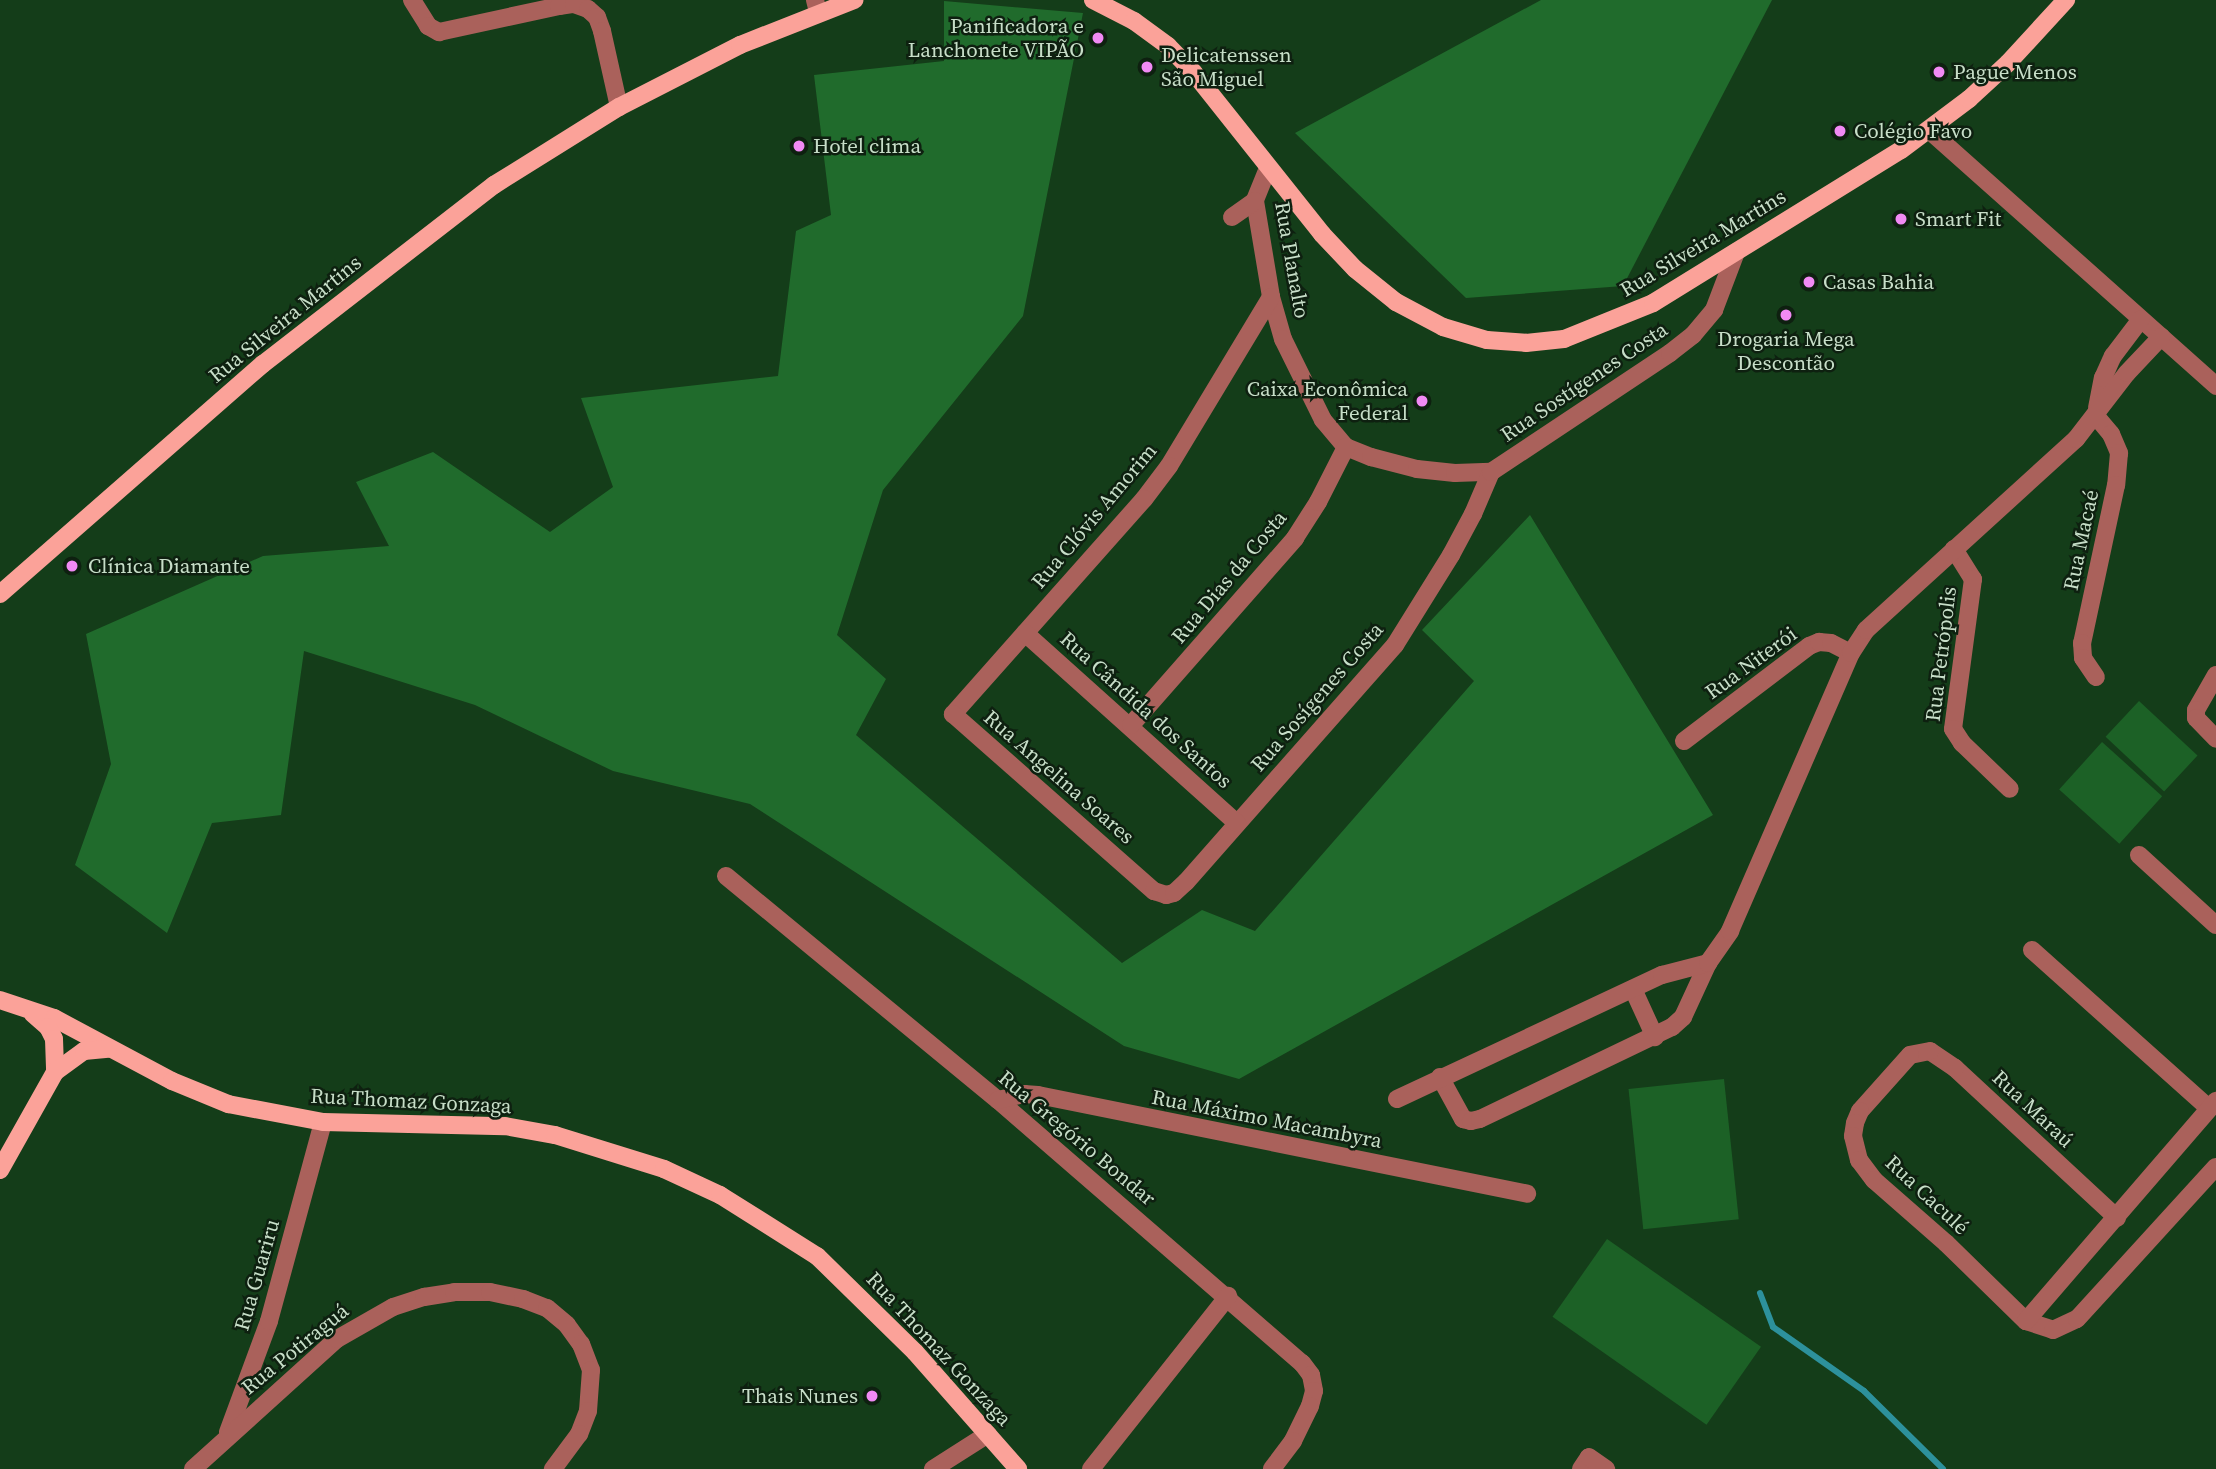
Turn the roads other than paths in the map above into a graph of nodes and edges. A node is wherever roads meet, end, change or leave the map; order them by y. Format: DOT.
graph roads {
  1 [pos="412,0"];
  2 [pos="854,0"];
  3 [pos="1093,0"];
  4 [pos="2066,0"];
  5 [pos="816,6"];
  6 [pos="619,107"];
  7 [pos="1929,130"];
  8 [pos="1268,168"];
  9 [pos="1255,201"];
  10 [pos="1232,217"];
  11 [pos="1736,252"];
  12 [pos="1272,297"];
  13 [pos="2141,319"];
  14 [pos="2161,337"];
  15 [pos="2216,386"];
  16 [pos="2095,415"];
  17 [pos="1346,447"];
  18 [pos="1491,472"];
  19 [pos="1954,548"];
  20 [pos="0,594"];
  21 [pos="1025,633"];
  22 [pos="1851,653"];
  23 [pos="2096,677"];
  24 [pos="2213,678"];
  25 [pos="953,714"];
  26 [pos="1131,725"];
  27 [pos="2216,739"];
  28 [pos="1684,741"];
  29 [pos="2010,789"];
  30 [pos="1237,822"];
  31 [pos="2139,855"];
  32 [pos="1134,874"];
  33 [pos="726,876"];
  34 [pos="2216,925"];
  35 [pos="2032,950"];
  36 [pos="1708,963"];
  37 [pos="1633,989"];
  38 [pos="0,1000"];
  39 [pos="32,1013"];
  40 [pos="1654,1037"];
  41 [pos="108,1049"];
  42 [pos="1910,1055"];
  43 [pos="55,1072"];
  44 [pos="1440,1077"];
  45 [pos="1397,1099"];
  46 [pos="998,1100"];
  47 [pos="2213,1105"];
  48 [pos="323,1122"];
  49 [pos="2216,1167"];
  50 [pos="0,1170"];
  51 [pos="1527,1194"];
  52 [pos="2117,1218"];
  53 [pos="1228,1296"];
  54 [pos="2026,1321"];
  55 [pos="988,1434"];
  56 [pos="225,1438"];
  57 [pos="193,1469"];
  58 [pos="553,1469"];
  59 [pos="933,1469"];
  60 [pos="1018,1469"];
  61 [pos="1091,1469"];
  62 [pos="1272,1469"];
  63 [pos="1581,1469"];
  64 [pos="1606,1469"];
  1 -- 6 [label="street"];
  2 -- 5 [label="main road, Rua Silveira Martins"];
  3 -- 8 [label="main road, Rua Silveira Martins"];
  4 -- 7 [label="main road, Rua Silveira Martins"];
  5 -- 6 [label="main road, Rua Silveira Martins"];
  6 -- 20 [label="main road, Rua Silveira Martins"];
  7 -- 11 [label="main road, Rua Silveira Martins"];
  7 -- 13 [label="street"];
  8 -- 9 [label="street, Rua Planalto"];
  8 -- 11 [label="main road, Rua Silveira Martins"];
  9 -- 10 [label="street"];
  9 -- 12 [label="street, Rua Planalto"];
  11 -- 18 [label="street, Rua Sostígenes Costa"];
  12 -- 17 [label="street, Rua Planalto"];
  12 -- 21 [label="street, Rua Clóvis Amorim"];
  13 -- 14 [label="street"];
  13 -- 16 [label="street"];
  14 -- 15 [label="street"];
  14 -- 16 [label="street"];
  16 -- 19 [label="street"];
  16 -- 23 [label="street, Rua Macaé"];
  17 -- 18 [label="street"];
  17 -- 26 [label="street, Rua Dias da Costa"];
  18 -- 30 [label="street, Rua Sosígenes Costa"];
  19 -- 22 [label="street"];
  19 -- 29 [label="street, Rua Petrópolis"];
  21 -- 25 [label="street, Rua Clóvis Amorim"];
  21 -- 26 [label="street, Rua Cândida dos Santos"];
  22 -- 28 [label="street, Rua Niterói"];
  22 -- 36 [label="street"];
  24 -- 27 [label="street"];
  25 -- 32 [label="street, Rua Angelina Soares"];
  26 -- 30 [label="street, Rua Cândida dos Santos"];
  30 -- 32 [label="street, Rua Sosígenes Costa"];
  31 -- 34 [label="street"];
  33 -- 46 [label="street, Rua Gregório Bondar"];
  35 -- 47 [label="street"];
  36 -- 37 [label="street"];
  36 -- 40 [label="street"];
  37 -- 40 [label="street"];
  37 -- 44 [label="street"];
  38 -- 39 [label="main road, Rua Thomaz Gonzaga"];
  39 -- 41 [label="main road, Rua Thomaz Gonzaga"];
  39 -- 43 [label="main road"];
  40 -- 44 [label="street"];
  41 -- 43 [label="main road"];
  41 -- 48 [label="main road, Rua Thomaz Gonzaga"];
  42 -- 52 [label="street, Rua Maraú"];
  42 -- 54 [label="street, Rua Caculé"];
  43 -- 50 [label="main road"];
  44 -- 45 [label="street"];
  46 -- 51 [label="street, Rua Máximo Macambyra"];
  46 -- 53 [label="street, Rua Gregório Bondar"];
  47 -- 52 [label="street"];
  48 -- 55 [label="main road, Rua Thomaz Gonzaga"];
  48 -- 56 [label="street, Rua Guariru"];
  49 -- 54 [label="street"];
  52 -- 54 [label="street"];
  53 -- 61 [label="street"];
  53 -- 62 [label="street, Rua Gregório Bondar"];
  55 -- 59 [label="street"];
  55 -- 60 [label="main road, Rua Thomaz Gonzaga"];
  56 -- 57 [label="street, Rua Potiraguá"];
  56 -- 58 [label="street, Rua Potiraguá"];
  63 -- 64 [label="street"];
}
